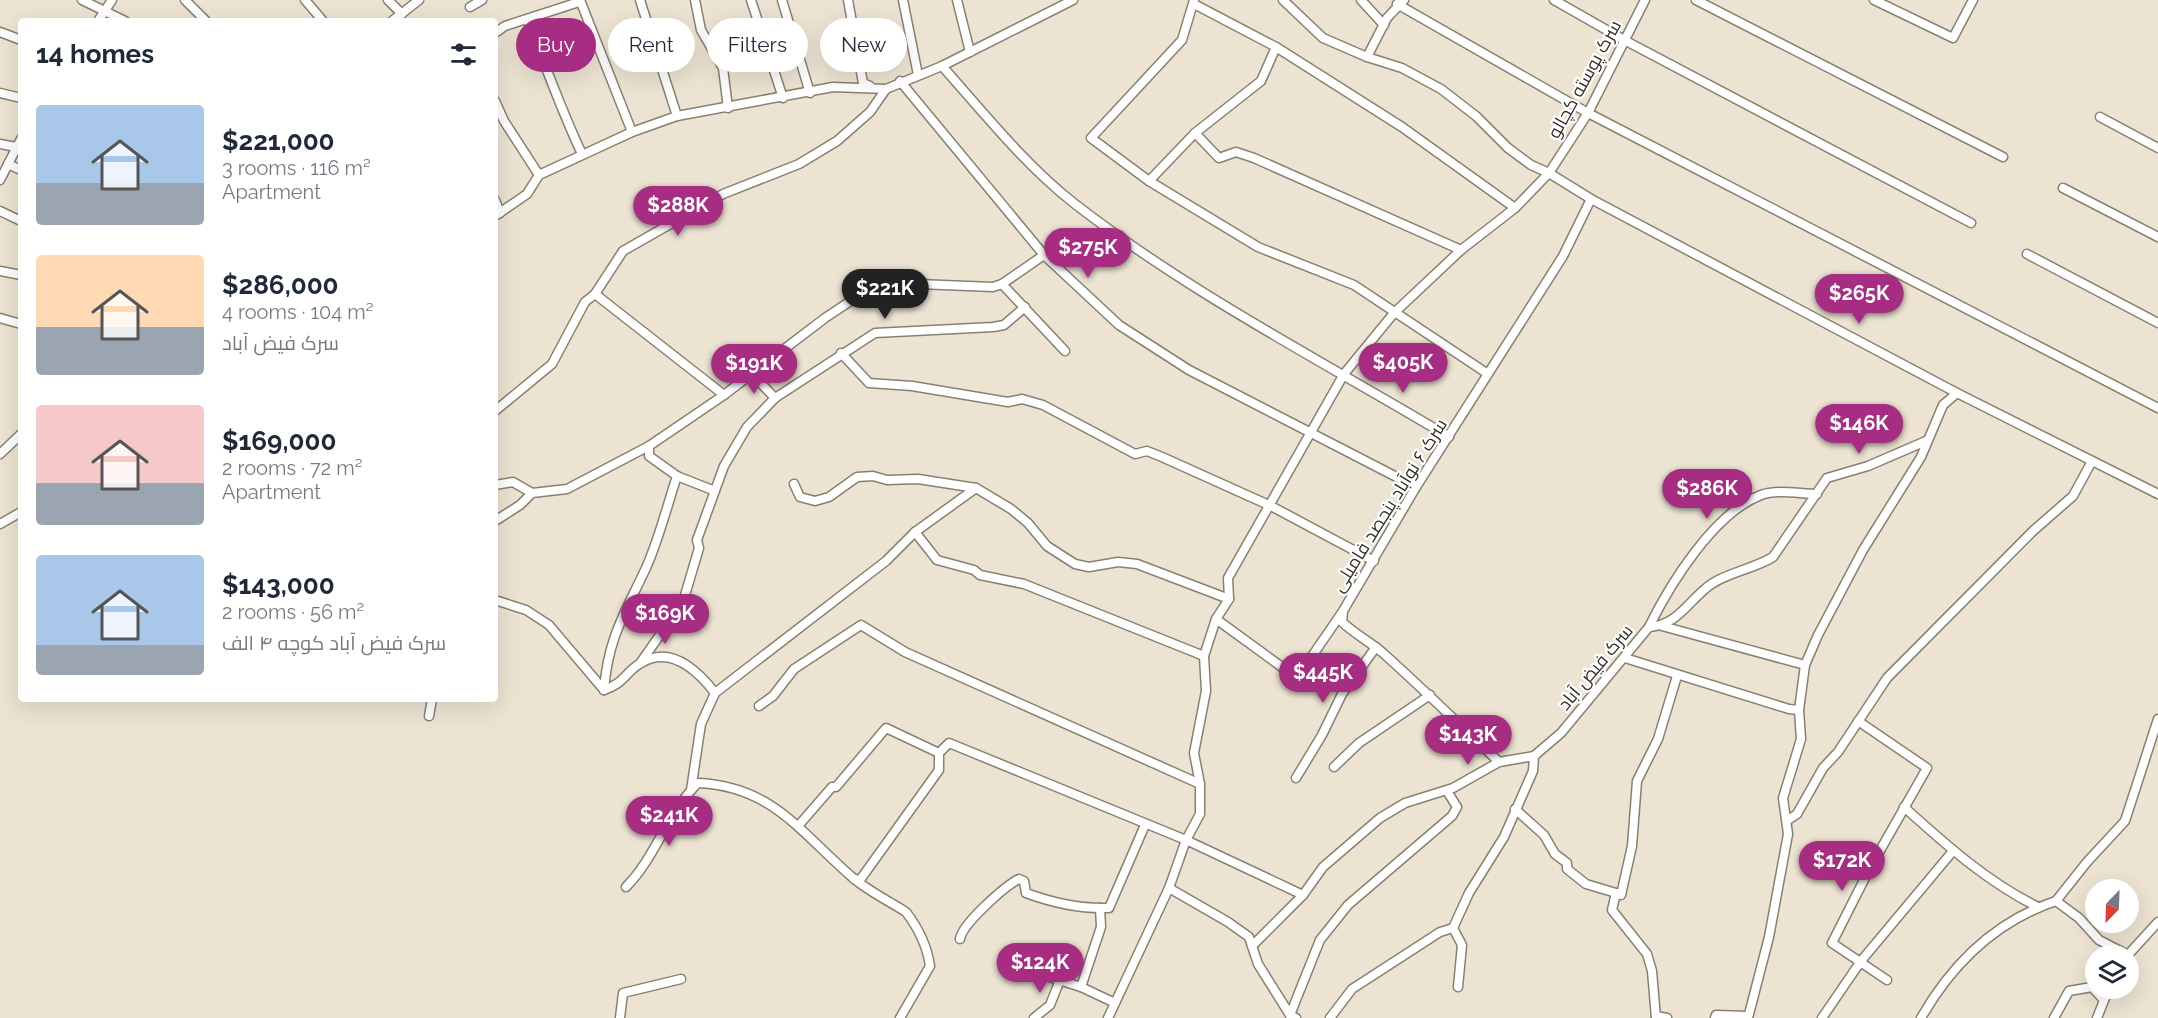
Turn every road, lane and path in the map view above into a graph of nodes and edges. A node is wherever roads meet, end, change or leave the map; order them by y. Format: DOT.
graph roads {
  1 [pos="82,0"];
  2 [pos="112,0"];
  3 [pos="305,0"];
  4 [pos="388,0"];
  5 [pos="419,0"];
  6 [pos="482,0"];
  7 [pos="640,0"];
  8 [pos="695,0"];
  9 [pos="751,0"];
  10 [pos="782,0"];
  11 [pos="848,0"];
  12 [pos="903,0"];
  13 [pos="957,0"];
  14 [pos="1073,0"];
  15 [pos="1283,0"];
  16 [pos="1361,0"];
  17 [pos="1554,0"];
  18 [pos="1645,0"];
  19 [pos="1696,0"];
  20 [pos="1874,0"];
  21 [pos="1973,0"];
  22 [pos="187,1"];
  23 [pos="577,1"];
  24 [pos="1194,2"];
  25 [pos="1400,2"];
  26 [pos="470,7"];
  27 [pos="107,10"];
  28 [pos="402,14"];
  29 [pos="100,18"];
  30 [pos="120,18"];
  31 [pos="203,18"];
  32 [pos="320,18"];
  33 [pos="396,18"];
  34 [pos="530,18"];
  35 [pos="516,24"];
  36 [pos="1384,25"];
  37 [pos="0,32"];
  38 [pos="498,32"];
  39 [pos="18,39"];
  40 [pos="1626,41"];
  41 [pos="1276,47"];
  42 [pos="970,52"];
  43 [pos="1367,57"];
  44 [pos="942,66"];
  45 [pos="549,72"];
  46 [pos="918,75"];
  47 [pos="900,81"];
  48 [pos="873,87"];
  49 [pos="886,89"];
  50 [pos="0,93"];
  51 [pos="810,93"];
  52 [pos="18,97"];
  53 [pos="783,98"];
  54 [pos="498,107"];
  55 [pos="728,108"];
  56 [pos="1588,113"];
  57 [pos="677,116"];
  58 [pos="2100,117"];
  59 [pos="632,132"];
  60 [pos="1195,133"];
  61 [pos="18,143"];
  62 [pos="0,144"];
  63 [pos="18,145"];
  64 [pos="2158,148"];
  65 [pos="582,154"];
  66 [pos="2003,157"];
  67 [pos="8,164"];
  68 [pos="18,169"];
  69 [pos="1549,173"];
  70 [pos="539,175"];
  71 [pos="0,180"];
  72 [pos="1149,181"];
  73 [pos="2063,188"];
  74 [pos="1591,199"];
  75 [pos="1515,208"];
  76 [pos="0,211"];
  77 [pos="498,213"];
  78 [pos="18,220"];
  79 [pos="1971,223"];
  80 [pos="2158,237"];
  81 [pos="1461,250"];
  82 [pos="1044,255"];
  83 [pos="2027,255"];
  84 [pos="0,272"];
  85 [pos="18,275"];
  86 [pos="1002,284"];
  87 [pos="595,294"];
  88 [pos="1025,307"];
  89 [pos="1394,313"];
  90 [pos="0,318"];
  91 [pos="2158,322"];
  92 [pos="18,323"];
  93 [pos="1065,351"];
  94 [pos="841,353"];
  95 [pos="752,374"];
  96 [pos="1344,374"];
  97 [pos="1488,374"];
  98 [pos="1957,393"];
  99 [pos="724,395"];
  100 [pos="775,398"];
  101 [pos="2158,408"];
  102 [pos="498,409"];
  103 [pos="1312,434"];
  104 [pos="18,437"];
  105 [pos="1449,437"];
  106 [pos="1926,441"];
  107 [pos="649,446"];
  108 [pos="0,454"];
  109 [pos="2092,461"];
  110 [pos="677,476"];
  111 [pos="498,484"];
  112 [pos="794,484"];
  113 [pos="1416,487"];
  114 [pos="976,488"];
  115 [pos="715,491"];
  116 [pos="532,493"];
  117 [pos="1817,494"];
  118 [pos="2158,495"];
  119 [pos="1271,506"];
  120 [pos="18,514"];
  121 [pos="498,519"];
  122 [pos="0,524"];
  123 [pos="915,532"];
  124 [pos="1374,561"];
  125 [pos="1229,599"];
  126 [pos="498,601"];
  127 [pos="1343,611"];
  128 [pos="1216,619"];
  129 [pos="1662,626"];
  130 [pos="1649,627"];
  131 [pos="1376,647"];
  132 [pos="1204,656"];
  133 [pos="1625,658"];
  134 [pos="641,662"];
  135 [pos="1805,665"];
  136 [pos="1677,676"];
  137 [pos="604,690"];
  138 [pos="715,693"];
  139 [pos="1430,695"];
  140 [pos="431,702"];
  141 [pos="759,706"];
  142 [pos="1798,710"];
  143 [pos="429,716"];
  144 [pos="2158,719"];
  145 [pos="1858,721"];
  146 [pos="939,753"];
  147 [pos="1534,756"];
  148 [pos="1499,762"];
  149 [pos="1334,767"];
  150 [pos="1296,778"];
  151 [pos="1200,784"];
  152 [pos="691,790"];
  153 [pos="1447,791"];
  154 [pos="1904,807"];
  155 [pos="1515,809"];
  156 [pos="1788,820"];
  157 [pos="799,825"];
  158 [pos="1145,825"];
  159 [pos="1186,840"];
  160 [pos="1953,851"];
  161 [pos="854,879"];
  162 [pos="626,887"];
  163 [pos="1169,888"];
  164 [pos="1616,893"];
  165 [pos="1303,895"];
  166 [pos="2056,901"];
  167 [pos="2038,907"];
  168 [pos="1100,908"];
  169 [pos="2158,922"];
  170 [pos="1453,928"];
  171 [pos="960,939"];
  172 [pos="2110,945"];
  173 [pos="2136,945"];
  174 [pos="1252,946"];
  175 [pos="1861,961"];
  176 [pos="1036,973"];
  177 [pos="681,979"];
  178 [pos="1060,980"];
  179 [pos="1887,980"];
  180 [pos="1081,987"];
  181 [pos="1458,987"];
  182 [pos="2085,988"];
  183 [pos="2103,999"];
  184 [pos="1115,1003"];
  185 [pos="1293,1017"];
  186 [pos="1656,1017"];
  187 [pos="1748,1017"];
  188 [pos="620,1018"];
  189 [pos="900,1018"];
  190 [pos="1034,1018"];
  191 [pos="1108,1018"];
  192 [pos="1330,1018"];
  193 [pos="1667,1018"];
  194 [pos="1715,1018"];
  195 [pos="1822,1018"];
  196 [pos="1921,1018"];
  197 [pos="2055,1018"];
  198 [pos="2097,1018"];
  1 -- 27 [label="street"];
  2 -- 27 [label="street"];
  3 -- 32 [label="street"];
  4 -- 28 [label="street"];
  5 -- 28 [label="street"];
  6 -- 26 [label="street"];
  7 -- 57 [label="street"];
  8 -- 55 [label="street"];
  9 -- 53 [label="street"];
  10 -- 51 [label="street"];
  11 -- 48 [label="street"];
  12 -- 46 [label="street"];
  13 -- 42 [label="street"];
  14 -- 42 [label="street"];
  15 -- 43 [label="street"];
  16 -- 36 [label="street"];
  17 -- 40 [label="street"];
  18 -- 40 [label="street, سرک پوسته کچالو"];
  19 -- 66 [label="street"];
  20 -- 21 [label="street"];
  22 -- 31 [label="street"];
  23 -- 34 [label="street"];
  23 -- 59 [label="street"];
  24 -- 41 [label="street"];
  24 -- 72 [label="street"];
  25 -- 36 [label="street"];
  25 -- 56 [label="street"];
  27 -- 29 [label="street"];
  27 -- 30 [label="street"];
  28 -- 33 [label="street"];
  35 -- 38 [label="street"];
  36 -- 43 [label="street"];
  37 -- 39 [label="street"];
  40 -- 56 [label="street, سرک پوسته کچالو"];
  40 -- 79 [label="street"];
  41 -- 60 [label="street"];
  41 -- 75 [label="street"];
  42 -- 44 [label="street"];
  43 -- 69 [label="street"];
  44 -- 46 [label="street"];
  44 -- 96 [label="street"];
  45 -- 65 [label="street"];
  46 -- 47 [label="street"];
  47 -- 49 [label="street"];
  47 -- 82 [label="street"];
  48 -- 49 [label="street"];
  48 -- 51 [label="street"];
  49 -- 87 [label="street"];
  50 -- 52 [label="street"];
  51 -- 53 [label="street"];
  53 -- 55 [label="street"];
  54 -- 70 [label="street"];
  55 -- 57 [label="street"];
  56 -- 69 [label="street, سرک پوسته کچالو"];
  56 -- 101 [label="street"];
  57 -- 59 [label="street"];
  58 -- 64 [label="street"];
  59 -- 65 [label="street"];
  60 -- 72 [label="street"];
  60 -- 81 [label="street"];
  61 -- 62 [label="street"];
  63 -- 67 [label="street"];
  65 -- 70 [label="street"];
  67 -- 68 [label="street"];
  67 -- 71 [label="street"];
  69 -- 74 [label="street"];
  69 -- 75 [label="street, سرک پوسته کچالو"];
  70 -- 77 [label="street"];
  72 -- 89 [label="street"];
  73 -- 80 [label="street"];
  74 -- 97 [label="street, سرک ۶ نوآباد پنجصد فامیلی"];
  74 -- 98 [label="street"];
  75 -- 81 [label="street, سرک پوسته کچالو"];
  76 -- 78 [label="street"];
  81 -- 89 [label="street, سرک پوسته کچالو"];
  82 -- 86 [label="street"];
  82 -- 103 [label="street"];
  83 -- 91 [label="street"];
  84 -- 85 [label="street"];
  86 -- 88 [label="street"];
  86 -- 95 [label="street"];
  87 -- 99 [label="street"];
  87 -- 102 [label="street"];
  88 -- 93 [label="street"];
  88 -- 94 [label="street"];
  89 -- 96 [label="street, سرک پوسته کچالو"];
  89 -- 97 [label="street"];
  90 -- 92 [label="street"];
  94 -- 100 [label="street"];
  94 -- 119 [label="street"];
  95 -- 99 [label="street"];
  95 -- 100 [label="street"];
  96 -- 103 [label="street, سرک پوسته کچالو"];
  96 -- 105 [label="street"];
  97 -- 105 [label="street, سرک ۶ نوآباد پنجصد فامیلی"];
  98 -- 106 [label="street"];
  98 -- 109 [label="street"];
  99 -- 107 [label="street"];
  100 -- 115 [label="street"];
  103 -- 113 [label="street"];
  103 -- 119 [label="street, سرک پوسته کچالو"];
  104 -- 108 [label="street"];
  105 -- 113 [label="street, سرک ۶ نوآباد پنجصد فامیلی"];
  106 -- 117 [label="street, سرک فيض آباد"];
  106 -- 135 [label="street"];
  107 -- 110 [label="street"];
  107 -- 116 [label="street"];
  109 -- 118 [label="street"];
  109 -- 145 [label="street"];
  110 -- 115 [label="street"];
  110 -- 137 [label="street"];
  111 -- 116 [label="street"];
  112 -- 114 [label="street"];
  113 -- 124 [label="street, سرک ۶ نوآباد پنجصد فامیلی"];
  114 -- 123 [label="street"];
  114 -- 125 [label="street"];
  115 -- 134 [label="street"];
  116 -- 121 [label="street"];
  117 -- 129 [label="street, سرک فيض آباد"];
  117 -- 130 [label="street"];
  119 -- 124 [label="street"];
  119 -- 125 [label="street, سرک پوسته کچالو"];
  120 -- 122 [label="street"];
  123 -- 132 [label="street"];
  123 -- 138 [label="street"];
  124 -- 127 [label="street, سرک ۶ نوآباد پنجصد فامیلی"];
  125 -- 128 [label="street"];
  126 -- 137 [label="street"];
  127 -- 128 [label="street, سرک ۶ نوآباد پنجصد فامیلی"];
  127 -- 131 [label="street"];
  128 -- 132 [label="street"];
  129 -- 130 [label="street, سرک فيض آباد"];
  129 -- 135 [label="street"];
  130 -- 133 [label="street, سرک فيض آباد"];
  131 -- 139 [label="street"];
  131 -- 150 [label="street"];
  132 -- 151 [label="street"];
  133 -- 136 [label="street"];
  133 -- 147 [label="street, سرک فيض آباد"];
  134 -- 137 [label="street"];
  134 -- 138 [label="street"];
  135 -- 142 [label="street"];
  136 -- 142 [label="street"];
  136 -- 164 [label="street"];
  138 -- 152 [label="street"];
  139 -- 148 [label="street"];
  139 -- 149 [label="street"];
  140 -- 143 [label="street"];
  141 -- 151 [label="street"];
  142 -- 156 [label="street"];
  144 -- 166 [label="street"];
  145 -- 154 [label="street"];
  145 -- 156 [label="street"];
  146 -- 157 [label="street"];
  146 -- 158 [label="street"];
  146 -- 161 [label="street"];
  147 -- 148 [label="street"];
  147 -- 155 [label="street"];
  148 -- 153 [label="street"];
  151 -- 159 [label="street"];
  152 -- 157 [label="street"];
  152 -- 162 [label="street"];
  153 -- 165 [label="street"];
  153 -- 185 [label="street"];
  154 -- 160 [label="street"];
  154 -- 175 [label="street"];
  155 -- 164 [label="street"];
  155 -- 170 [label="street"];
  156 -- 187 [label="street"];
  157 -- 161 [label="street"];
  158 -- 159 [label="street"];
  158 -- 168 [label="street"];
  159 -- 163 [label="street"];
  159 -- 165 [label="street"];
  160 -- 167 [label="street"];
  160 -- 175 [label="street"];
  161 -- 189 [label="street"];
  163 -- 174 [label="street"];
  163 -- 184 [label="street"];
  164 -- 186 [label="street"];
  165 -- 174 [label="street"];
  166 -- 167 [label="street"];
  166 -- 172 [label="street"];
  167 -- 196 [label="street"];
  168 -- 171 [label="street"];
  168 -- 180 [label="street"];
  169 -- 173 [label="street"];
  170 -- 181 [label="street"];
  170 -- 192 [label="street"];
  174 -- 185 [label="street"];
  175 -- 179 [label="street"];
  175 -- 195 [label="street"];
  176 -- 178 [label="street"];
  177 -- 188 [label="street"];
  178 -- 180 [label="street"];
  178 -- 190 [label="street"];
  180 -- 184 [label="street"];
  182 -- 197 [label="street"];
  183 -- 198 [label="street"];
  184 -- 191 [label="street"];
  186 -- 193 [label="street"];
  187 -- 194 [label="street"];
}
